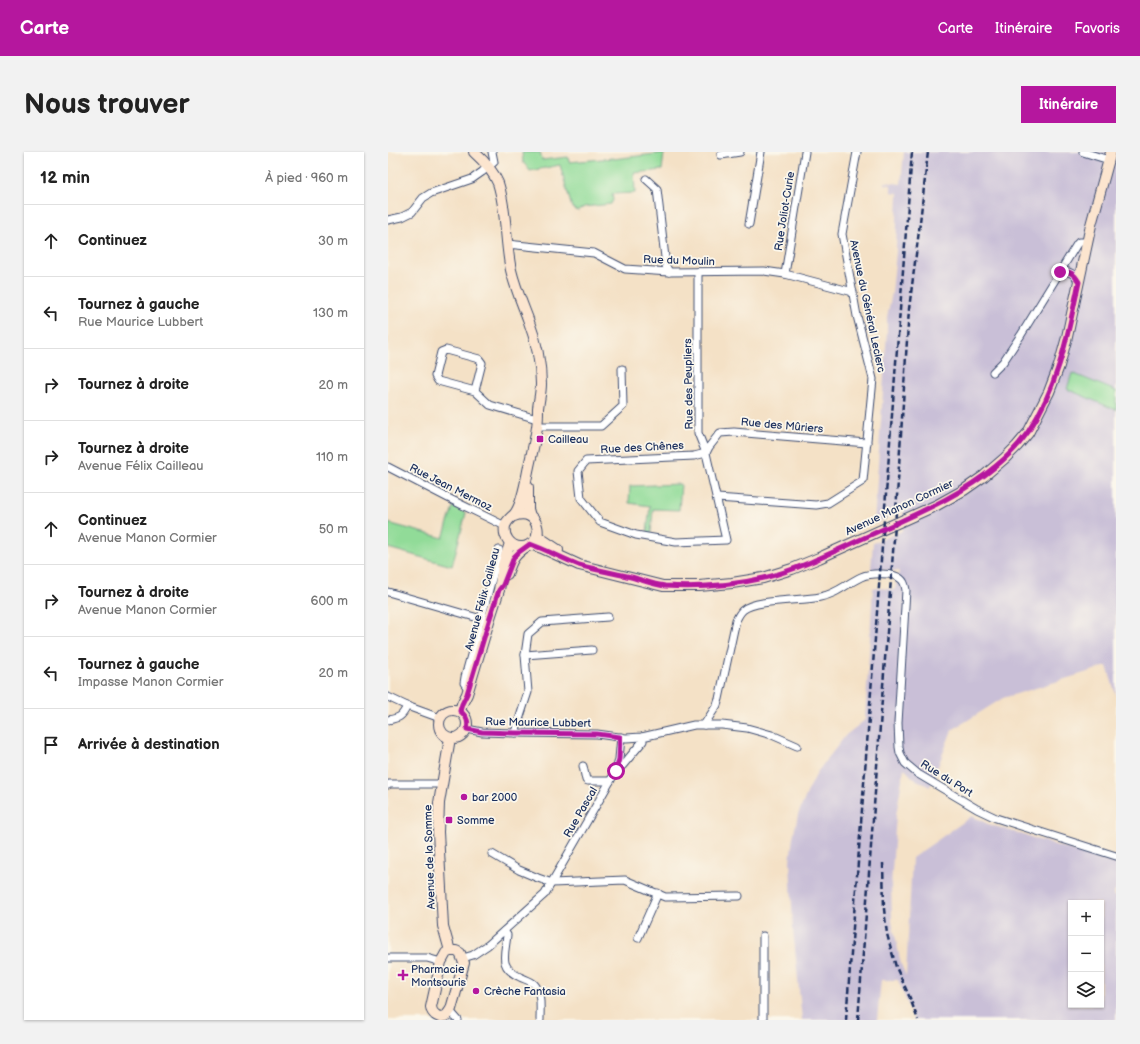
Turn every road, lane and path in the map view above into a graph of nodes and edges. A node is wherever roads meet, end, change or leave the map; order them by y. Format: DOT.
graph roads {
  1 [pos="474,152"];
  2 [pos="492,152"];
  3 [pos="740,152"];
  4 [pos="760,152"];
  5 [pos="804,152"];
  6 [pos="857,152"];
  7 [pos="1083,152"];
  8 [pos="722,155"];
  9 [pos="1110,156"];
  10 [pos="488,167"];
  11 [pos="646,179"];
  12 [pos="388,220"];
  13 [pos="749,224"];
  14 [pos="1087,242"];
  15 [pos="507,244"];
  16 [pos="669,272"];
  17 [pos="698,272"];
  18 [pos="1060,272"];
  19 [pos="785,274"];
  20 [pos="1079,282"];
  21 [pos="853,292"];
  22 [pos="622,368"];
  23 [pos="994,372"];
  24 [pos="475,391"];
  25 [pos="537,423"];
  26 [pos="867,443"];
  27 [pos="706,453"];
  28 [pos="388,467"];
  29 [pos="528,476"];
  30 [pos="717,498"];
  31 [pos="514,516"];
  32 [pos="530,516"];
  33 [pos="505,526"];
  34 [pos="534,540"];
  35 [pos="726,540"];
  36 [pos="510,543"];
  37 [pos="499,550"];
  38 [pos="500,562"];
  39 [pos="499,590"];
  40 [pos="388,592"];
  41 [pos="608,617"];
  42 [pos="485,620"];
  43 [pos="592,650"];
  44 [pos="525,655"];
  45 [pos="388,697"];
  46 [pos="407,706"];
  47 [pos="460,711"];
  48 [pos="440,718"];
  49 [pos="388,720"];
  50 [pos="704,725"];
  51 [pos="467,729"];
  52 [pos="515,733"];
  53 [pos="620,737"];
  54 [pos="642,737"];
  55 [pos="450,738"];
  56 [pos="797,746"];
  57 [pos="583,766"];
  58 [pos="616,771"];
  59 [pos="610,781"];
  60 [pos="442,784"];
  61 [pos="388,785"];
  62 [pos="492,854"];
  63 [pos="1116,856"];
  64 [pos="552,883"];
  65 [pos="658,894"];
  66 [pos="739,896"];
  67 [pos="504,931"];
  68 [pos="763,936"];
  69 [pos="638,938"];
  70 [pos="450,950"];
  71 [pos="388,958"];
  72 [pos="463,958"];
  73 [pos="442,962"];
  74 [pos="429,1016"];
  75 [pos="443,1016"];
  76 [pos="458,1020"];
  77 [pos="540,1020"];
  78 [pos="763,1020"];
  1 -- 10 [label="street"];
  2 -- 10 [label="street"];
  3 -- 8 [label="street"];
  4 -- 13 [label="street"];
  5 -- 19 [label="street, Rue Joliot-Curie"];
  6 -- 21 [label="street, Avenue du Général Leclerc"];
  7 -- 9 [label="street"];
  9 -- 14 [label="street, Avenue Manon Cormier"];
  10 -- 12 [label="street"];
  10 -- 15 [label="street"];
  11 -- 16 [label="street"];
  14 -- 18 [label="street"];
  14 -- 20 [label="street, Avenue Manon Cormier"];
  15 -- 16 [label="street, Rue du Moulin"];
  15 -- 25 [label="street"];
  16 -- 17 [label="street, Rue du Moulin"];
  17 -- 19 [label="street, Rue du Moulin"];
  17 -- 27 [label="street, Rue des Peupliers"];
  18 -- 20 [label="street"];
  18 -- 23 [label="street"];
  19 -- 21 [label="street, Rue du Moulin"];
  20 -- 34 [label="street, Avenue Manon Cormier"];
  21 -- 26 [label="street, Avenue du Général Leclerc"];
  22 -- 25 [label="street"];
  24 -- 24 [label="street"];
  24 -- 25 [label="street"];
  25 -- 29 [label="street"];
  26 -- 27 [label="street, Rue des Mûriers"];
  26 -- 30 [label="street, Avenue du Général Leclerc"];
  27 -- 30 [label="street, Rue des Peupliers"];
  27 -- 35 [label="street, Rue des Chênes"];
  28 -- 33 [label="street, Rue Jean Mermoz"];
  29 -- 31 [label="street"];
  29 -- 32 [label="street"];
  30 -- 35 [label="street, Rue des Peupliers"];
  31 -- 32 [label="street"];
  31 -- 33 [label="street"];
  32 -- 34 [label="street"];
  33 -- 36 [label="street, Avenue Félix Cailleau"];
  34 -- 36 [label="street"];
  34 -- 39 [label="street"];
  36 -- 38 [label="street, Avenue Félix Cailleau"];
  37 -- 38 [label="street"];
  38 -- 39 [label="street, Avenue Félix Cailleau"];
  38 -- 42 [label="street"];
  39 -- 42 [label="street, Avenue Félix Cailleau"];
  40 -- 42 [label="street"];
  41 -- 44 [label="street"];
  42 -- 47 [label="street, Avenue Félix Cailleau"];
  43 -- 44 [label="street"];
  44 -- 52 [label="street"];
  45 -- 46 [label="street"];
  46 -- 48 [label="street"];
  46 -- 49 [label="street"];
  47 -- 48 [label="street"];
  47 -- 51 [label="street"];
  48 -- 55 [label="street"];
  50 -- 54 [label="street, Rue Maurice Lubbert"];
  50 -- 56 [label="street, Rue Maurice Lubbert"];
  50 -- 63 [label="street, Rue du Port"];
  51 -- 52 [label="street, Rue Maurice Lubbert"];
  51 -- 55 [label="street"];
  52 -- 53 [label="street, Rue Maurice Lubbert"];
  53 -- 54 [label="street, Rue Maurice Lubbert"];
  53 -- 58 [label="street"];
  54 -- 58 [label="street, Rue Pascal"];
  55 -- 60 [label="street, Avenue de la Somme"];
  57 -- 59 [label="street"];
  58 -- 59 [label="street, Rue Pascal"];
  59 -- 64 [label="street, Rue Pascal"];
  60 -- 61 [label="street"];
  60 -- 70 [label="street, Avenue de la Somme"];
  62 -- 64 [label="street"];
  64 -- 65 [label="street"];
  64 -- 67 [label="street, Rue Pascal"];
  65 -- 66 [label="street"];
  65 -- 69 [label="street"];
  67 -- 72 [label="street, Rue Pascal"];
  67 -- 77 [label="street"];
  68 -- 78 [label="street"];
  70 -- 72 [label="street"];
  70 -- 73 [label="street"];
  71 -- 73 [label="street"];
  72 -- 75 [label="street"];
  73 -- 74 [label="street"];
  74 -- 75 [label="street"];
  75 -- 76 [label="street"];
}
